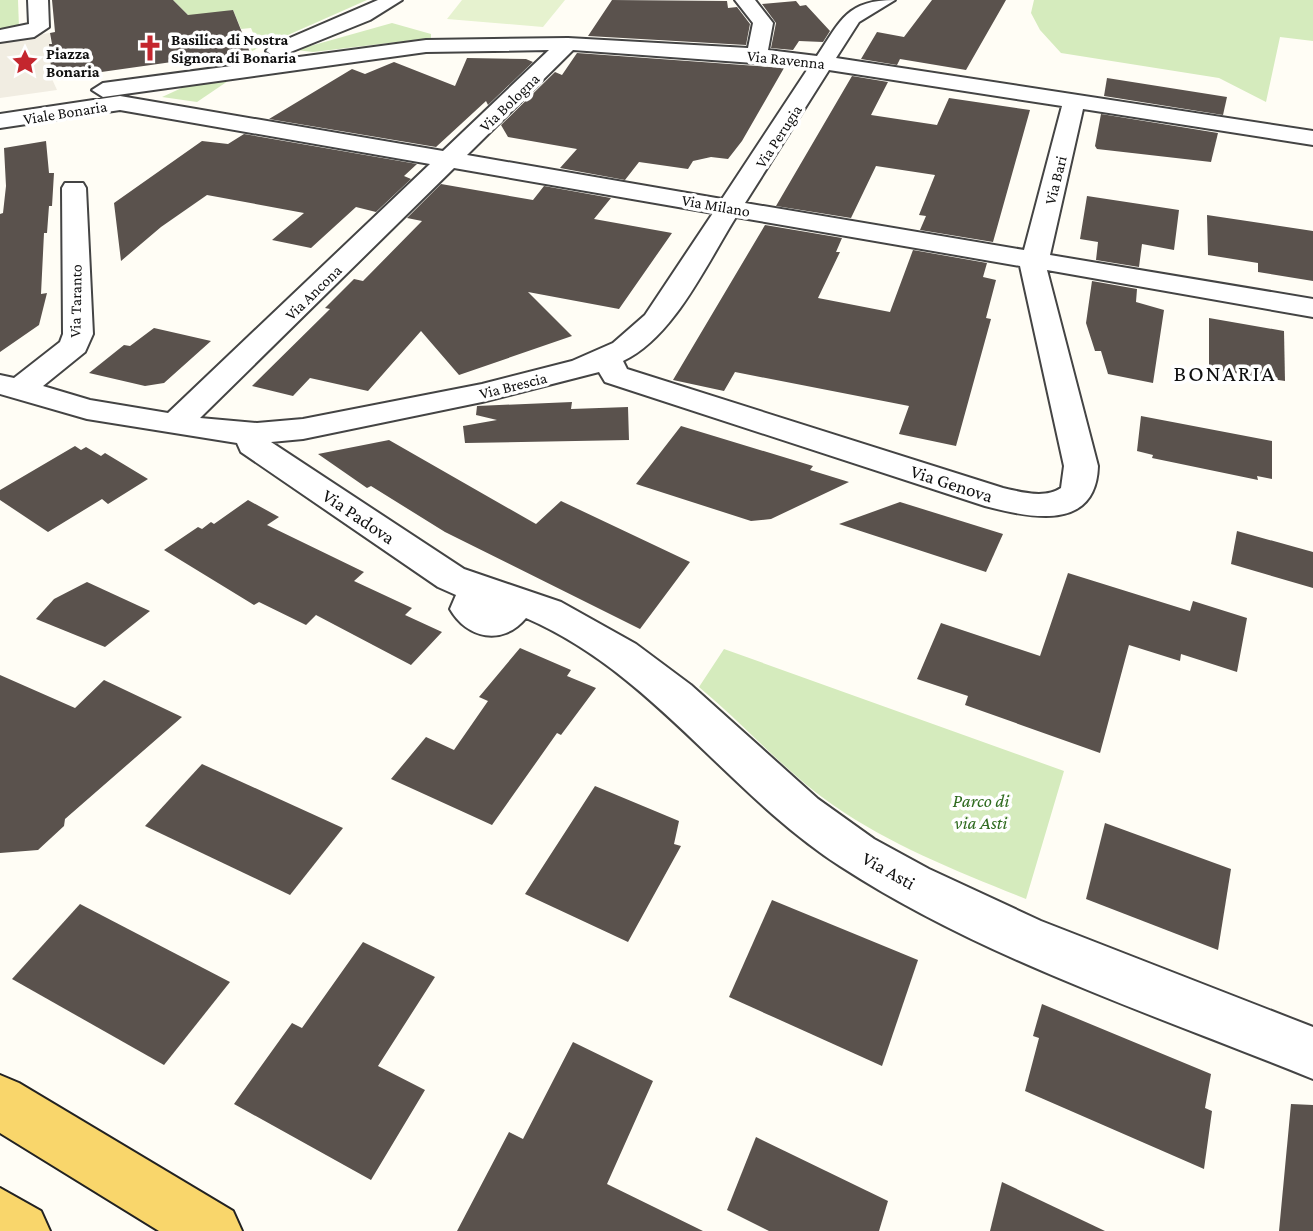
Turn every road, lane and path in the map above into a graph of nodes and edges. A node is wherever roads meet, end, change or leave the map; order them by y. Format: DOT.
graph roads {
  1 [pos="38,0"];
  2 [pos="392,0"];
  3 [pos="744,0"];
  4 [pos="885,0"];
  5 [pos="0,36"];
  6 [pos="568,44"];
  7 [pos="757,55"];
  8 [pos="825,63"];
  9 [pos="255,67"];
  10 [pos="119,96"];
  11 [pos="1074,101"];
  12 [pos="0,104"];
  13 [pos="0,121"];
  14 [pos="1313,138"];
  15 [pos="450,160"];
  16 [pos="74,188"];
  17 [pos="731,208"];
  18 [pos="1035,260"];
  19 [pos="1313,308"];
  20 [pos="606,359"];
  21 [pos="10,387"];
  22 [pos="176,423"];
  23 [pos="240,433"];
  24 [pos="498,596"];
  25 [pos="1313,1053"];
  26 [pos="0,1102"];
  27 [pos="0,1217"];
  28 [pos="20,1231"];
  29 [pos="213,1231"];
  1 -- 5 [label="street"];
  2 -- 9 [label="street, Via Ravenna"];
  3 -- 7 [label="street"];
  4 -- 8 [label="street, Via Perugia"];
  6 -- 7 [label="street, Via Ravenna"];
  6 -- 9 [label="street, Via Ravenna"];
  6 -- 15 [label="street, Via Bologna"];
  7 -- 8 [label="street, Via Ravenna"];
  8 -- 11 [label="street, Via Ravenna"];
  8 -- 17 [label="street, Via Perugia"];
  9 -- 10 [label="street, Via Ravenna"];
  10 -- 12 [label="street, Viale Bonaria"];
  10 -- 13 [label="street, Viale Bonaria"];
  10 -- 15 [label="street, Via Milano"];
  11 -- 14 [label="street, Via Ravenna"];
  11 -- 18 [label="street, Via Bari"];
  15 -- 17 [label="street, Via Milano"];
  15 -- 22 [label="street, Via Ancona"];
  16 -- 21 [label="street, Via Taranto"];
  17 -- 18 [label="street, Via Milano"];
  17 -- 20 [label="street, Via Brescia"];
  18 -- 19 [label="street, Via Milano"];
  18 -- 20 [label="street, Via Genova"];
  20 -- 23 [label="street, Via Brescia"];
  21 -- 22 [label="street"];
  22 -- 23 [label="street"];
  23 -- 24 [label="street, Via Padova"];
  24 -- 25 [label="street, Via Asti"];
  26 -- 29 [label="main road"];
  27 -- 28 [label="main road"];
}
